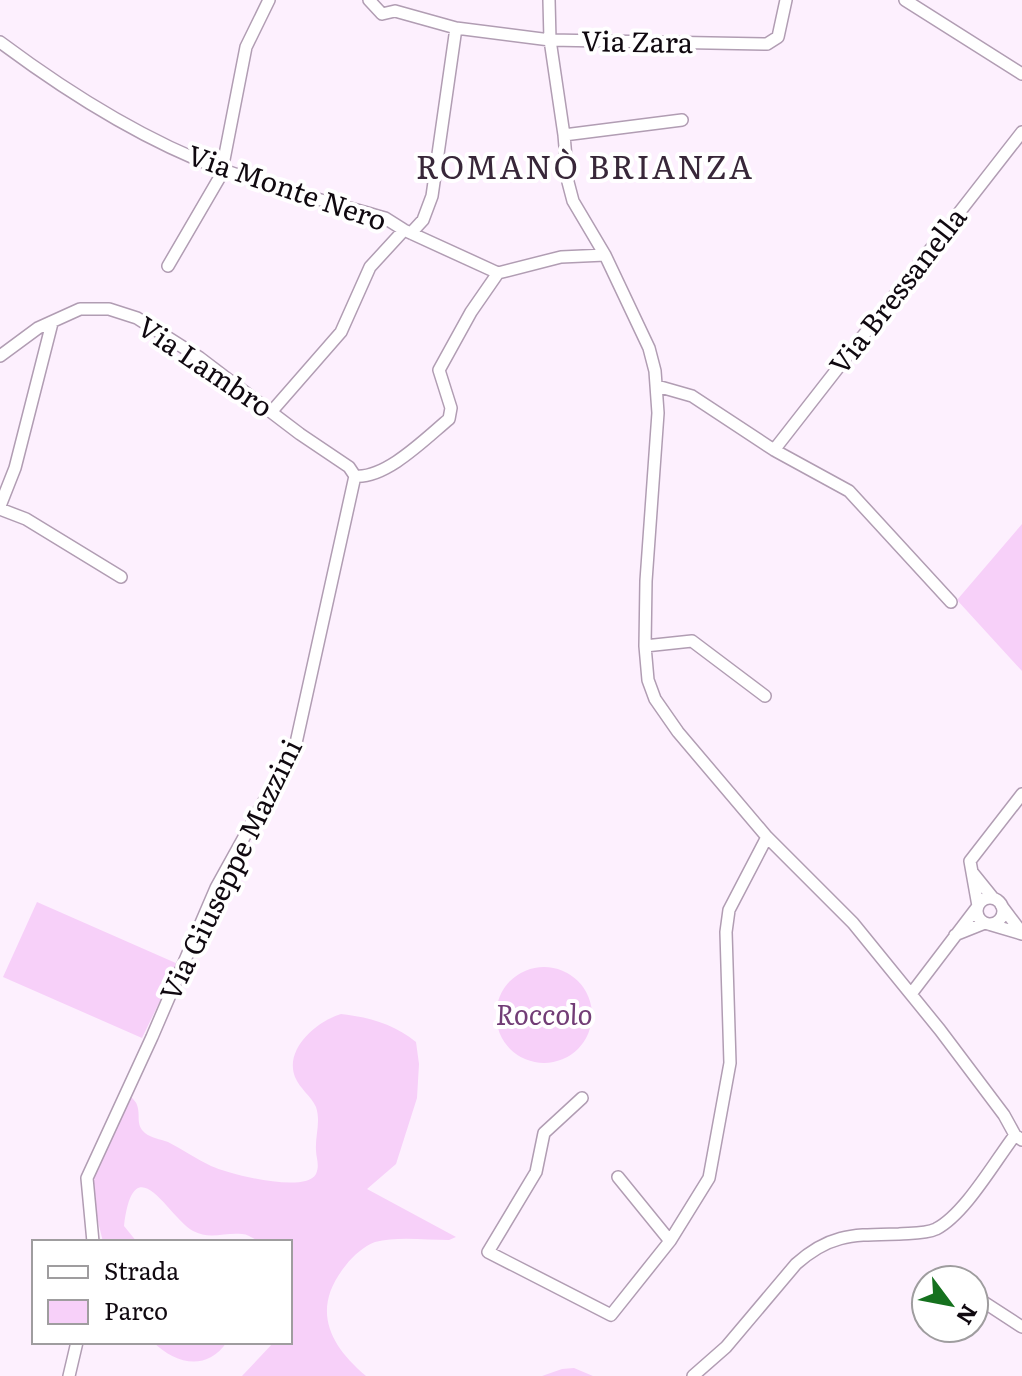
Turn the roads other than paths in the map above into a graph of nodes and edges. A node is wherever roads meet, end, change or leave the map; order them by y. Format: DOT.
graph roads {
  1 [pos="269,0"];
  2 [pos="369,0"];
  3 [pos="549,0"];
  4 [pos="786,0"];
  5 [pos="905,0"];
  6 [pos="456,28"];
  7 [pos="550,40"];
  8 [pos="0,42"];
  9 [pos="1022,74"];
  10 [pos="682,120"];
  11 [pos="1022,132"];
  12 [pos="564,135"];
  13 [pos="223,170"];
  14 [pos="408,231"];
  15 [pos="605,255"];
  16 [pos="168,266"];
  17 [pos="498,273"];
  18 [pos="52,323"];
  19 [pos="0,356"];
  20 [pos="657,386"];
  21 [pos="272,411"];
  22 [pos="774,450"];
  23 [pos="355,476"];
  24 [pos="0,507"];
  25 [pos="121,577"];
  26 [pos="951,602"];
  27 [pos="645,646"];
  28 [pos="765,696"];
  29 [pos="1022,794"];
  30 [pos="767,837"];
  31 [pos="969,869"];
  32 [pos="996,901"];
  33 [pos="978,906"];
  34 [pos="985,923"];
  35 [pos="1022,934"];
  36 [pos="954,935"];
  37 [pos="911,994"];
  38 [pos="582,1098"];
  39 [pos="1019,1137"];
  40 [pos="618,1177"];
  41 [pos="93,1240"];
  42 [pos="670,1241"];
  43 [pos="990,1306"];
  44 [pos="1022,1327"];
  45 [pos="77,1344"];
  46 [pos="69,1376"];
  47 [pos="693,1376"];
  1 -- 13 [label="street"];
  2 -- 6 [label="street, Via Zara"];
  3 -- 7 [label="street"];
  4 -- 7 [label="street, Via Zara"];
  5 -- 9 [label="street"];
  6 -- 7 [label="street, Via Zara"];
  6 -- 14 [label="street"];
  7 -- 12 [label="street"];
  8 -- 13 [label="street, Via Monte Nero"];
  10 -- 12 [label="street"];
  11 -- 22 [label="street, Via Bressanella"];
  12 -- 15 [label="street"];
  13 -- 14 [label="street, Via Monte Nero"];
  13 -- 16 [label="street"];
  14 -- 17 [label="street, Via Monte Nero"];
  14 -- 21 [label="street"];
  15 -- 17 [label="street"];
  15 -- 20 [label="street"];
  17 -- 23 [label="street"];
  18 -- 19 [label="street, Via Lambro"];
  18 -- 21 [label="street, Via Lambro"];
  18 -- 24 [label="street"];
  20 -- 22 [label="street"];
  20 -- 27 [label="street"];
  21 -- 23 [label="street, Via Lambro"];
  22 -- 26 [label="street"];
  23 -- 41 [label="street, Via Giuseppe Mazzini"];
  24 -- 25 [label="street"];
  27 -- 28 [label="street"];
  27 -- 30 [label="street"];
  29 -- 31 [label="street"];
  30 -- 37 [label="street"];
  30 -- 42 [label="street"];
  31 -- 32 [label="street"];
  31 -- 33 [label="street"];
  32 -- 33 [label="street"];
  32 -- 34 [label="street"];
  32 -- 35 [label="street"];
  33 -- 34 [label="street"];
  33 -- 36 [label="street"];
  34 -- 35 [label="street"];
  34 -- 36 [label="street"];
  36 -- 37 [label="street"];
  37 -- 39 [label="street"];
  38 -- 42 [label="street"];
  39 -- 47 [label="street"];
  40 -- 42 [label="street"];
  43 -- 44 [label="street"];
  45 -- 46 [label="street"];
}
